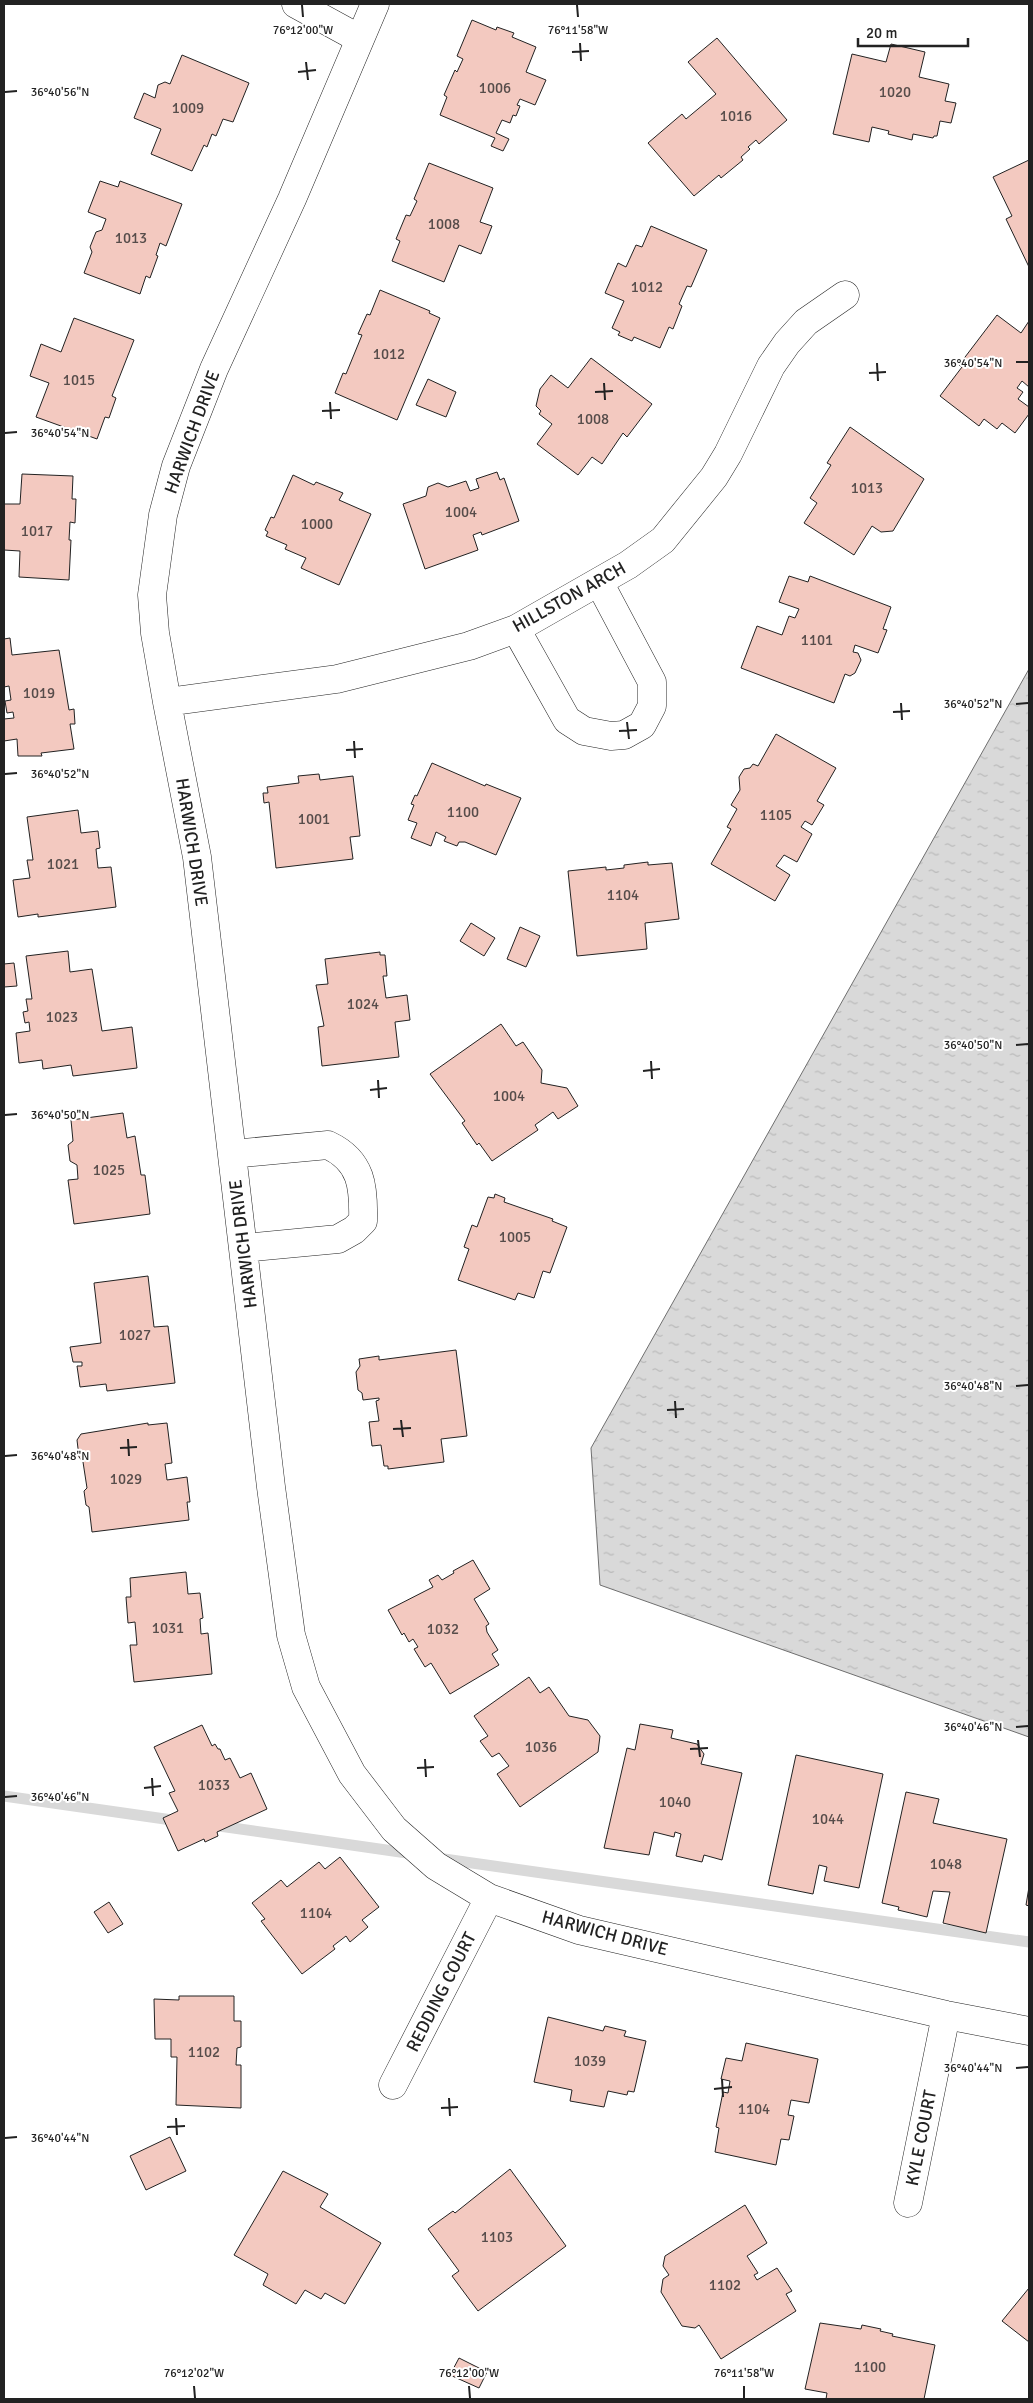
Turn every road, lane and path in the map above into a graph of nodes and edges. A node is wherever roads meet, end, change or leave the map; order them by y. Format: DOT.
graph roads {
  1 [pos="296,4"];
  2 [pos="375,4"];
  3 [pos="360,39"];
  4 [pos="845,295"];
  5 [pos="599,582"];
  6 [pos="516,629"];
  7 [pos="167,702"];
  8 [pos="232,1154"];
  9 [pos="243,1248"];
  10 [pos="489,1898"];
  11 [pos="946,2015"];
  12 [pos="1029,2031"];
  13 [pos="393,2085"];
  14 [pos="908,2203"];
  1 -- 3 [label="street"];
  2 -- 3 [label="street, HARWICH DRIVE"];
  3 -- 7 [label="street, HARWICH DRIVE"];
  4 -- 5 [label="street, HILLSTON ARCH"];
  5 -- 6 [label="street, HILLSTON ARCH"];
  5 -- 6 [label="street"];
  6 -- 7 [label="street, HILLSTON ARCH"];
  7 -- 8 [label="street, HARWICH DRIVE"];
  8 -- 9 [label="street, HARWICH DRIVE"];
  8 -- 9 [label="street"];
  9 -- 10 [label="street, HARWICH DRIVE"];
  10 -- 11 [label="street, HARWICH DRIVE"];
  10 -- 13 [label="street, REDDING COURT"];
  11 -- 12 [label="street, HARWICH DRIVE"];
  11 -- 14 [label="street, KYLE COURT"];
}
